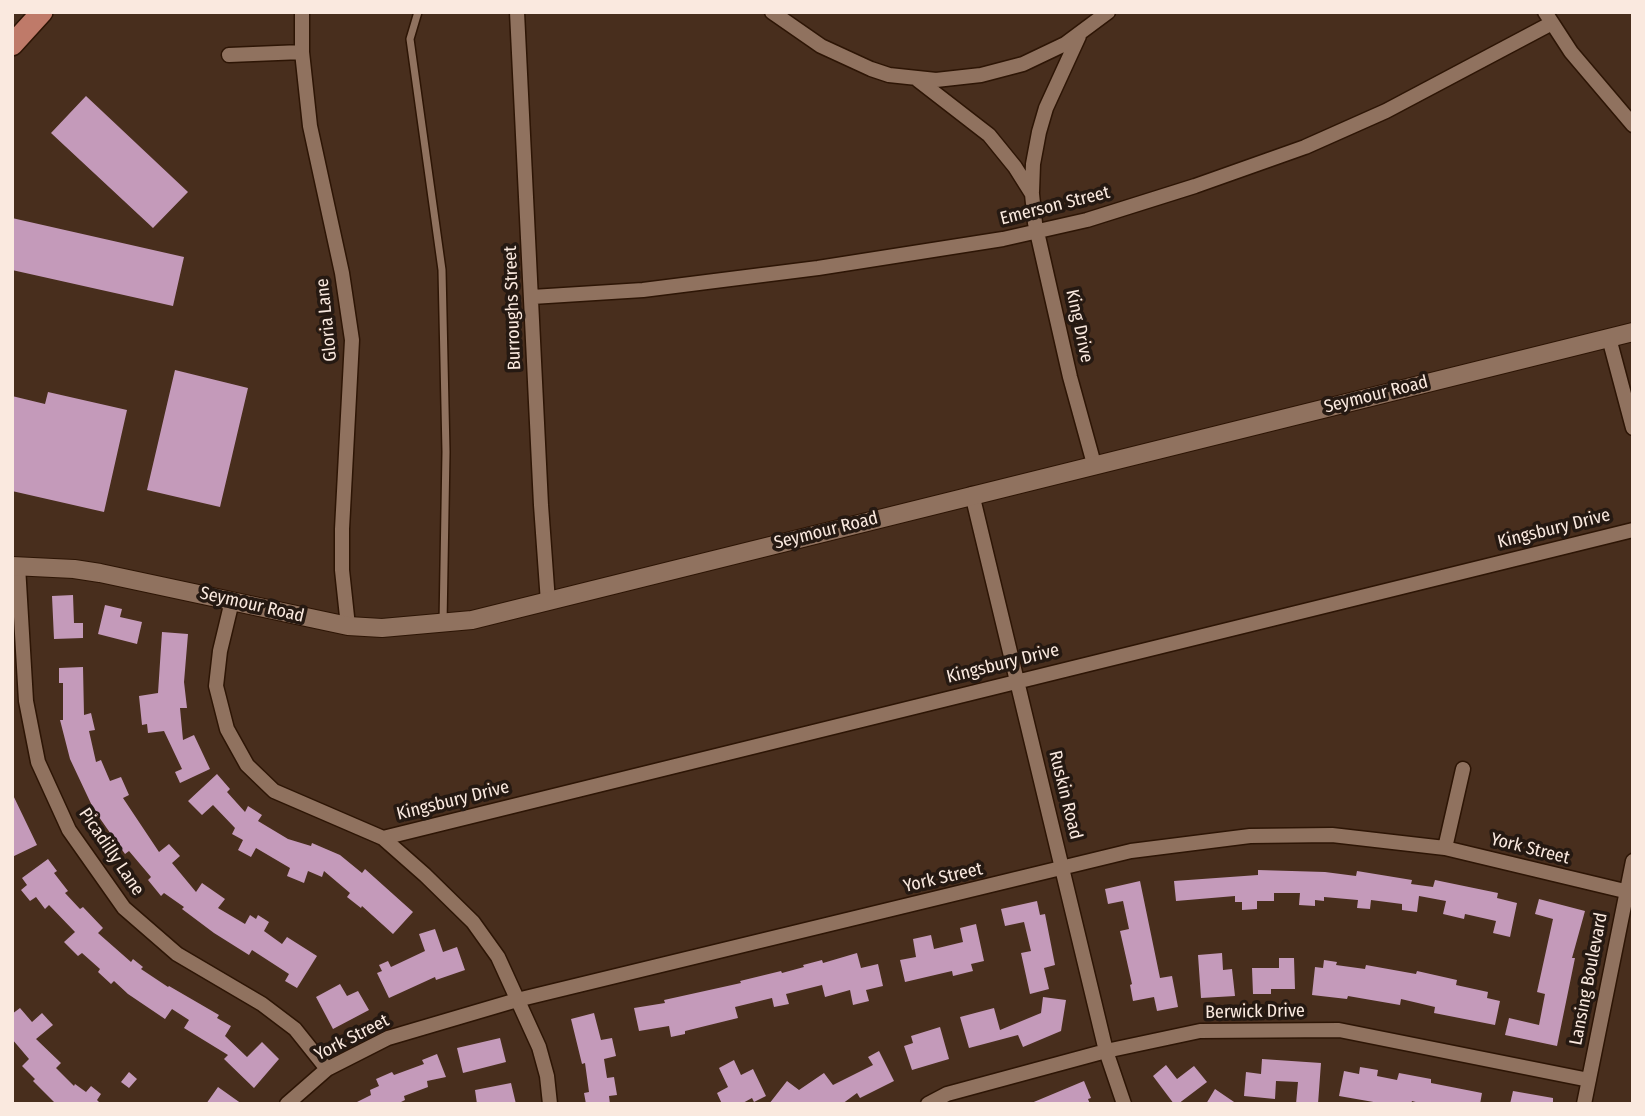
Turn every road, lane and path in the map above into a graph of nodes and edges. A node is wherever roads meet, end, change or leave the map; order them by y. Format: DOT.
graph roads {
  1 [pos="42,12"];
  2 [pos="302,12"];
  3 [pos="418,12"];
  4 [pos="517,12"];
  5 [pos="772,12"];
  6 [pos="1108,12"];
  7 [pos="1548,18"];
  8 [pos="1080,34"];
  9 [pos="12,45"];
  10 [pos="302,52"];
  11 [pos="229,55"];
  12 [pos="918,80"];
  13 [pos="1633,125"];
  14 [pos="1032,194"];
  15 [pos="1037,231"];
  16 [pos="532,297"];
  17 [pos="1633,332"];
  18 [pos="1609,338"];
  19 [pos="1633,428"];
  20 [pos="1094,464"];
  21 [pos="972,494"];
  22 [pos="1633,530"];
  23 [pos="15,566"];
  24 [pos="232,601"];
  25 [pos="548,602"];
  26 [pos="443,624"];
  27 [pos="348,626"];
  28 [pos="1017,681"];
  29 [pos="1463,769"];
  30 [pos="383,838"];
  31 [pos="1445,848"];
  32 [pos="1633,862"];
  33 [pos="1063,869"];
  34 [pos="1630,892"];
  35 [pos="517,1000"];
  36 [pos="1107,1051"];
  37 [pos="327,1069"];
  38 [pos="1589,1080"];
  39 [pos="287,1104"];
  40 [pos="550,1104"];
  41 [pos="928,1104"];
  42 [pos="1124,1104"];
  43 [pos="1584,1104"];
  1 -- 9 [label="main road"];
  2 -- 10 [label="street, Gloria Lane"];
  3 -- 26 [label="lane"];
  4 -- 16 [label="street, Burroughs Street"];
  5 -- 12 [label="street"];
  6 -- 8 [label="street"];
  7 -- 13 [label="street"];
  7 -- 15 [label="street, Emerson Street"];
  8 -- 12 [label="street"];
  8 -- 14 [label="street, King Drive"];
  10 -- 11 [label="street"];
  10 -- 27 [label="street, Gloria Lane"];
  12 -- 14 [label="street, King Drive"];
  14 -- 15 [label="street, King Drive"];
  15 -- 16 [label="street, Emerson Street"];
  15 -- 20 [label="street, King Drive"];
  16 -- 25 [label="street, Burroughs Street"];
  17 -- 18 [label="street, Seymour Road"];
  18 -- 19 [label="street"];
  18 -- 20 [label="street, Seymour Road"];
  20 -- 21 [label="street, Seymour Road"];
  21 -- 25 [label="street, Seymour Road"];
  21 -- 28 [label="street, Ruskin Road"];
  22 -- 28 [label="street, Kingsbury Drive"];
  23 -- 24 [label="street, Seymour Road"];
  23 -- 37 [label="street, Picadilly Lane"];
  24 -- 27 [label="street, Seymour Road"];
  24 -- 30 [label="street"];
  25 -- 26 [label="street, Seymour Road"];
  26 -- 27 [label="street, Seymour Road"];
  28 -- 30 [label="street, Kingsbury Drive"];
  28 -- 33 [label="street, Ruskin Road"];
  29 -- 31 [label="street"];
  30 -- 35 [label="street"];
  31 -- 33 [label="street, York Street"];
  31 -- 34 [label="street, York Street"];
  32 -- 34 [label="street, Lansing Boulevard"];
  33 -- 35 [label="street, York Street"];
  33 -- 36 [label="street, Ruskin Road"];
  34 -- 38 [label="street, Lansing Boulevard"];
  35 -- 37 [label="street, York Street"];
  35 -- 40 [label="street"];
  36 -- 38 [label="street, Berwick Drive"];
  36 -- 41 [label="street, Berwick Drive"];
  36 -- 42 [label="street, Ruskin Road"];
  37 -- 39 [label="street, York Street"];
  38 -- 43 [label="street, Lansing Boulevard"];
}
